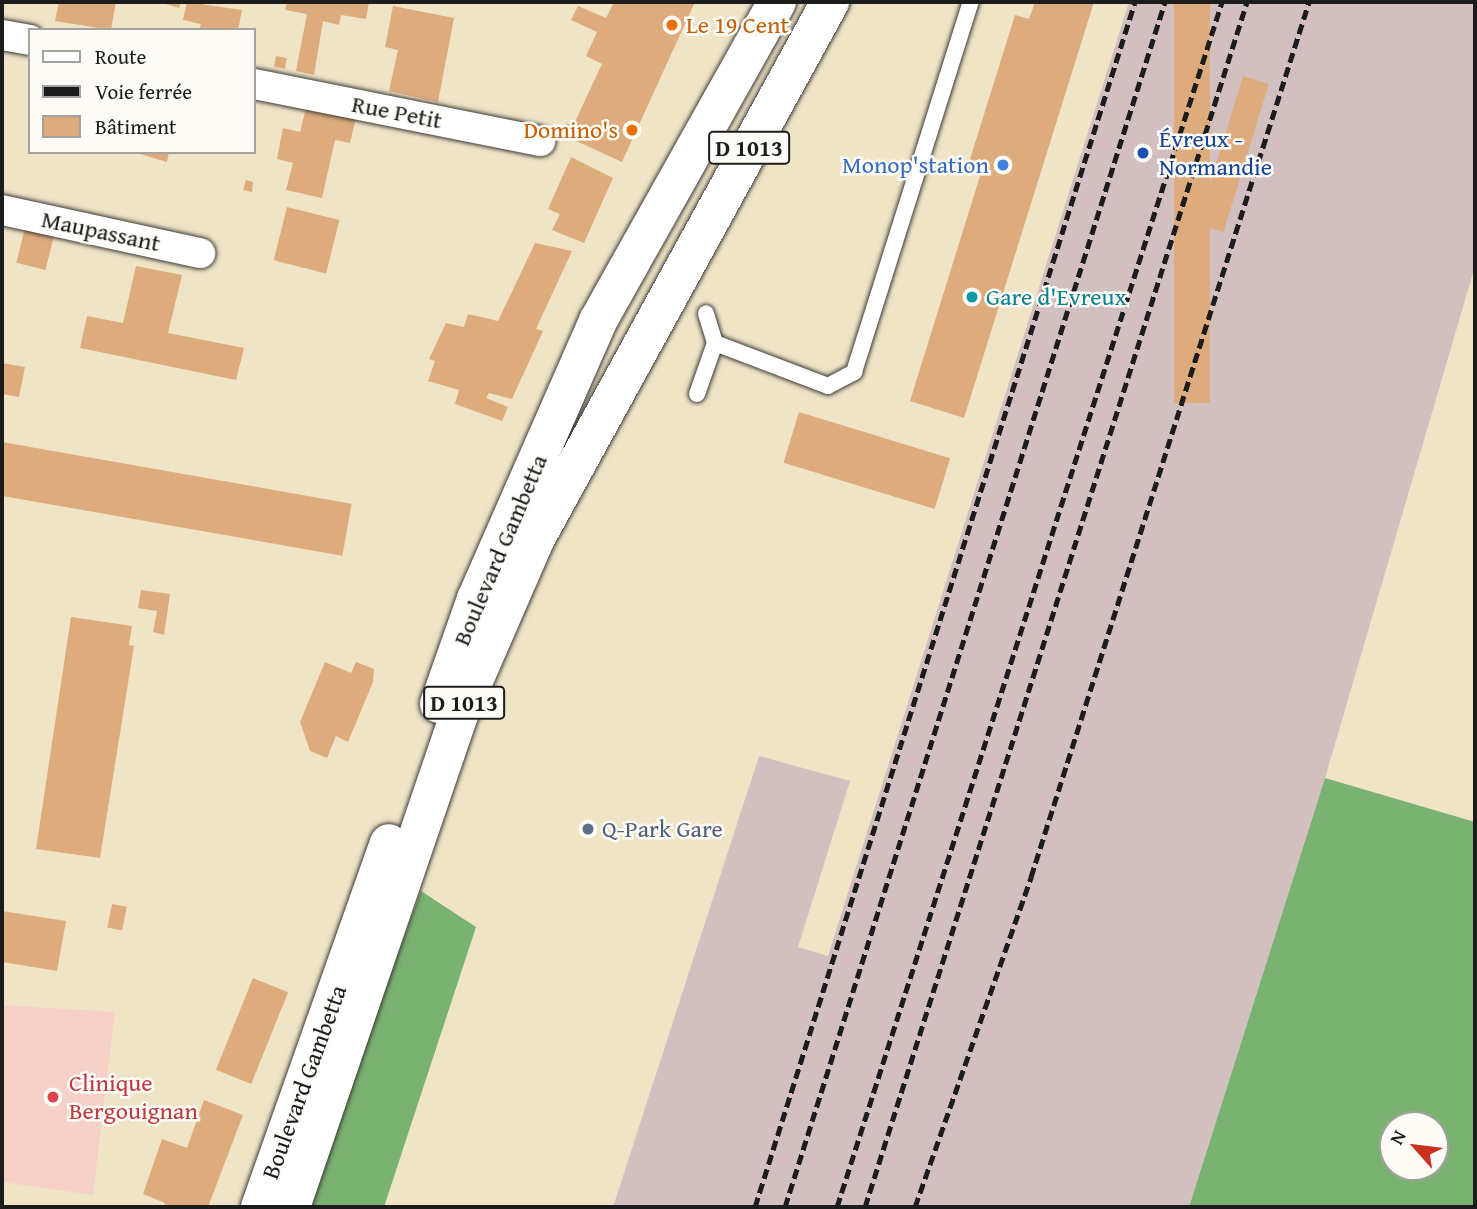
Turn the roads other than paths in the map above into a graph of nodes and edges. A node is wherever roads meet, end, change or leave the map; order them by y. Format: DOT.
graph roads {
  1 [pos="777,2"];
  2 [pos="783,2"];
  3 [pos="831,2"];
  4 [pos="971,2"];
  5 [pos="2,35"];
  6 [pos="28,40"];
  7 [pos="256,84"];
  8 [pos="540,141"];
  9 [pos="2,210"];
  10 [pos="200,253"];
  11 [pos="667,294"];
  12 [pos="706,313"];
  13 [pos="715,342"];
  14 [pos="697,394"];
  15 [pos="260,1207"];
  16 [pos="292,1207"];
  1 -- 15 [label="main road, Boulevard Gambetta / D 1013"];
  2 -- 11 [label="main road"];
  3 -- 11 [label="main road, D 1013"];
  4 -- 13 [label="lane"];
  5 -- 6 [label="street"];
  7 -- 8 [label="street, Rue Petit"];
  9 -- 10 [label="street, Maupassant"];
  11 -- 16 [label="main road, D 1013"];
  12 -- 13 [label="lane"];
  13 -- 14 [label="lane"];
}
